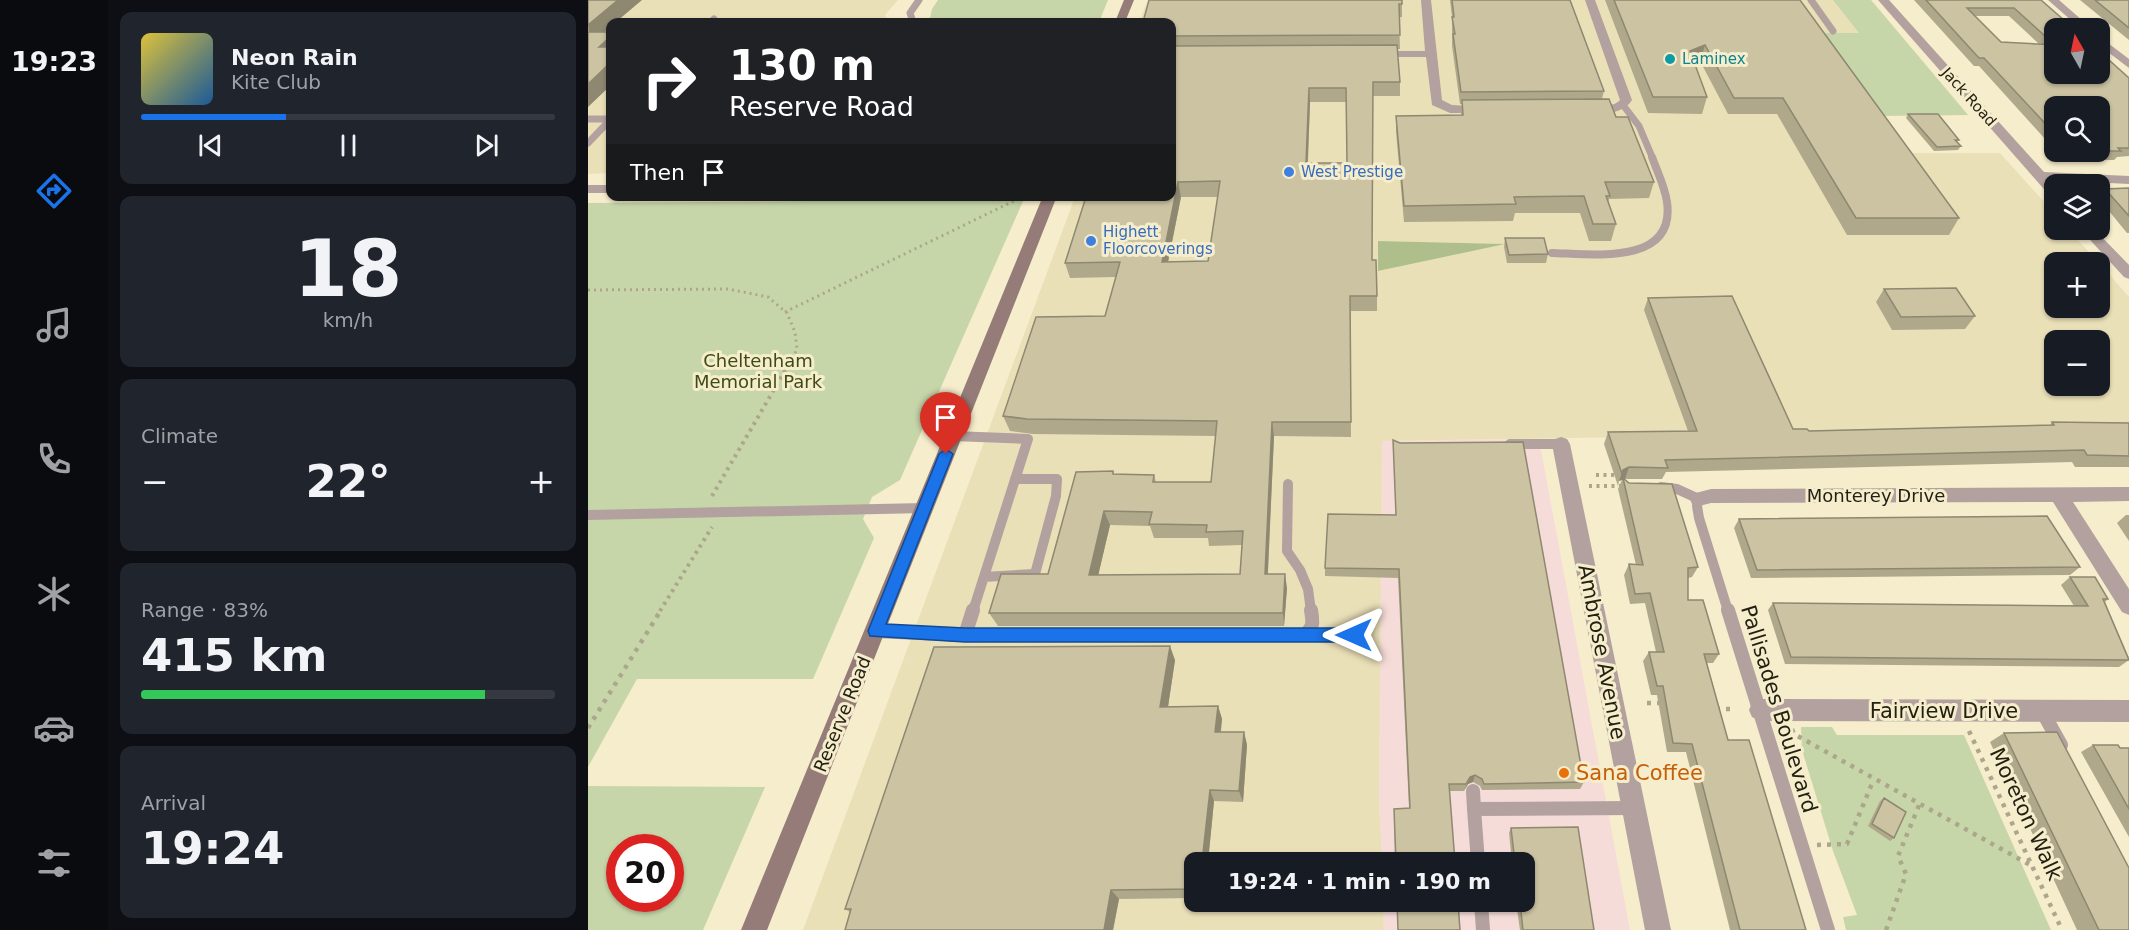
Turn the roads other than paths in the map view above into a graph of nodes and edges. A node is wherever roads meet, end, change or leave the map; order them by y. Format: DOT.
graph roads {
  1 [pos="919,0"];
  2 [pos="1129,0"];
  3 [pos="1426,0"];
  4 [pos="1590,0"];
  5 [pos="1811,0"];
  6 [pos="1883,0"];
  7 [pos="2053,0"];
  8 [pos="912,18"];
  9 [pos="1122,18"];
  10 [pos="2074,18"];
  11 [pos="1833,31"];
  12 [pos="2110,49"];
  13 [pos="1369,54"];
  14 [pos="1431,54"];
  15 [pos="2129,65"];
  16 [pos="1623,105"];
  17 [pos="1574,109"];
  18 [pos="1503,110"];
  19 [pos="588,119"];
  20 [pos="606,119"];
  21 [pos="606,123"];
  22 [pos="588,143"];
  23 [pos="2110,179"];
  24 [pos="2129,180"];
  25 [pos="2044,181"];
  26 [pos="588,189"];
  27 [pos="606,189"];
  28 [pos="1048,201"];
  29 [pos="2097,240"];
  30 [pos="1552,253"];
  31 [pos="2129,274"];
  32 [pos="953,436"];
  33 [pos="1495,444"];
  34 [pos="1561,444"];
  35 [pos="1015,479"];
  36 [pos="1288,484"];
  37 [pos="1625,486"];
  38 [pos="2058,494"];
  39 [pos="2129,494"];
  40 [pos="1699,499"];
  41 [pos="925,508"];
  42 [pos="588,514"];
  43 [pos="984,576"];
  44 [pos="2129,606"];
  45 [pos="875,631"];
  46 [pos="965,635"];
  47 [pos="1305,635"];
  48 [pos="1354,635"];
  49 [pos="1760,710"];
  50 [pos="2042,711"];
  51 [pos="2129,711"];
  52 [pos="2067,757"];
  53 [pos="1473,791"];
  54 [pos="1634,808"];
  55 [pos="1474,809"];
  56 [pos="1477,852"];
  57 [pos="1482,912"];
  58 [pos="754,930"];
  59 [pos="1483,930"];
  60 [pos="1658,930"];
  61 [pos="1828,930"];
  1 -- 8 [label="lane"];
  2 -- 9 [label="street"];
  3 -- 14 [label="street"];
  4 -- 16 [label="street"];
  5 -- 11 [label="lane"];
  6 -- 25 [label="street, Jack Road"];
  7 -- 10 [label="street"];
  12 -- 15 [label="street"];
  13 -- 14 [label="street"];
  14 -- 18 [label="street"];
  16 -- 17 [label="street"];
  16 -- 30 [label="lane"];
  19 -- 20 [label="lane"];
  21 -- 22 [label="lane"];
  23 -- 24 [label="street"];
  26 -- 27 [label="street"];
  28 -- 32 [label="street, Reserve Road"];
  29 -- 31 [label="street"];
  32 -- 35 [label="lane"];
  32 -- 41 [label="street, Reserve Road"];
  33 -- 34 [label="lane"];
  34 -- 54 [label="street, Ambrose Avenue"];
  35 -- 43 [label="lane"];
  35 -- 43 [label="lane"];
  36 -- 47 [label="lane"];
  37 -- 40 [label="lane, Monterey Drive"];
  38 -- 39 [label="street, Monterey Drive"];
  38 -- 40 [label="street, Monterey Drive"];
  38 -- 44 [label="street"];
  40 -- 49 [label="lane, Pallisades Boulevard"];
  41 -- 42 [label="lane"];
  41 -- 45 [label="street, Reserve Road"];
  43 -- 46 [label="lane"];
  45 -- 46 [label="lane"];
  45 -- 58 [label="street, Reserve Road"];
  46 -- 47 [label="lane"];
  47 -- 48 [label="lane"];
  49 -- 50 [label="street, Fairview Drive"];
  49 -- 61 [label="lane, Pallisades Boulevard"];
  50 -- 51 [label="street, Fairview Drive"];
  50 -- 52 [label="lane"];
  53 -- 55 [label="lane"];
  54 -- 55 [label="lane"];
  54 -- 60 [label="street, Ambrose Avenue"];
  55 -- 56 [label="lane"];
  57 -- 59 [label="lane"];
}
